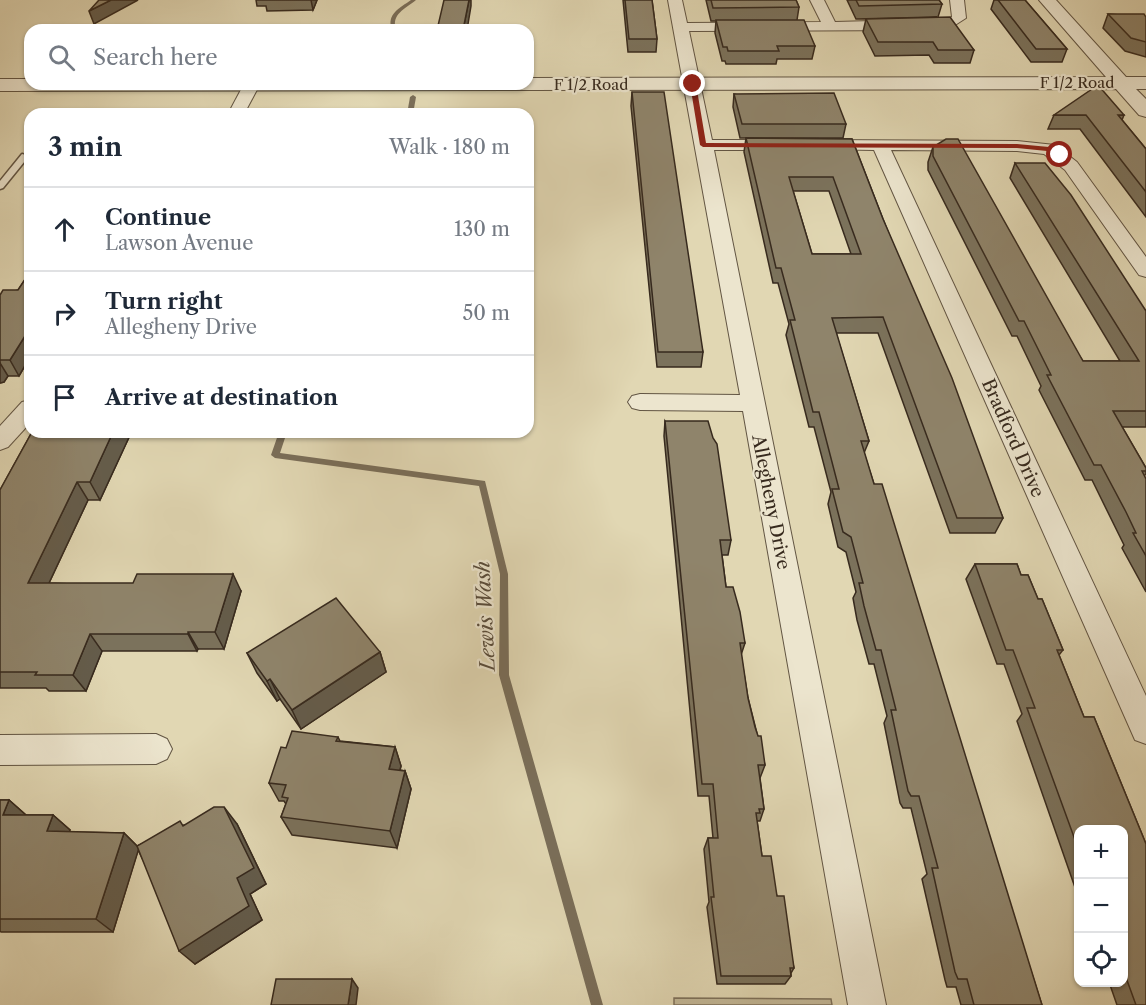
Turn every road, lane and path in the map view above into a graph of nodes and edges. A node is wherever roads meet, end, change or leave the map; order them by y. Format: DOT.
graph roads {
  1 [pos="675,0"];
  2 [pos="817,0"];
  3 [pos="957,0"];
  4 [pos="1047,0"];
  5 [pos="680,27"];
  6 [pos="830,27"];
  7 [pos="1121,83"];
  8 [pos="1146,83"];
  9 [pos="534,84"];
  10 [pos="693,84"];
  11 [pos="0,85"];
  12 [pos="24,85"];
  13 [pos="249,90"];
  14 [pos="239,108"];
  15 [pos="1146,111"];
  16 [pos="703,145"];
  17 [pos="880,145"];
  18 [pos="24,156"];
  19 [pos="0,186"];
  20 [pos="1146,271"];
  21 [pos="640,402"];
  22 [pos="753,403"];
  23 [pos="24,415"];
  24 [pos="0,441"];
  25 [pos="1146,730"];
  26 [pos="156,749"];
  27 [pos="0,750"];
  28 [pos="867,1005"];
  1 -- 5 [label="street, Allegheny Drive"];
  2 -- 6 [label="street"];
  3 -- 6 [label="street"];
  4 -- 7 [label="street"];
  5 -- 6 [label="street"];
  5 -- 10 [label="street, Allegheny Drive"];
  7 -- 8 [label="street, F 1/2 Road"];
  7 -- 10 [label="street, F 1/2 Road"];
  7 -- 15 [label="street"];
  9 -- 10 [label="street, F 1/2 Road"];
  10 -- 16 [label="street, Allegheny Drive"];
  11 -- 12 [label="street, F 1/2 Road"];
  13 -- 14 [label="street"];
  16 -- 17 [label="street"];
  16 -- 22 [label="street, Allegheny Drive"];
  17 -- 20 [label="street"];
  17 -- 25 [label="street, Bradford Drive"];
  18 -- 19 [label="lane"];
  21 -- 22 [label="street"];
  22 -- 28 [label="street, Allegheny Drive"];
  23 -- 24 [label="street"];
  26 -- 27 [label="street"];
}
